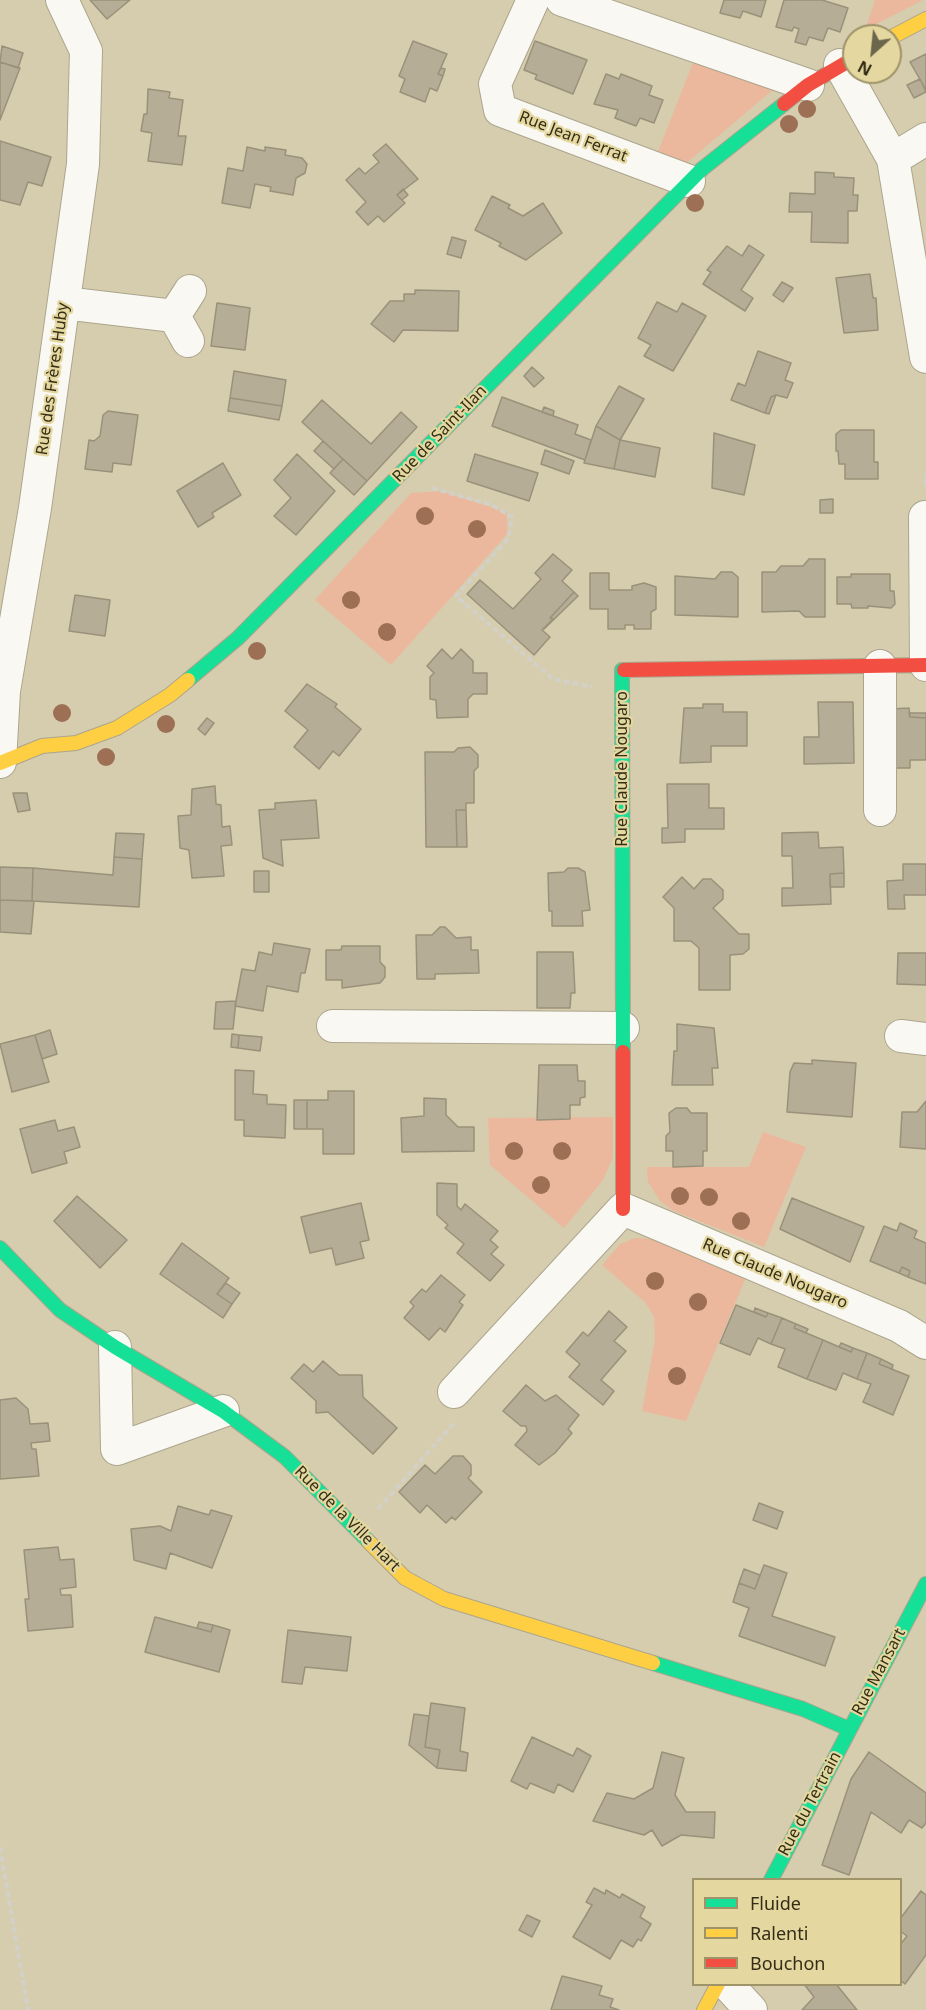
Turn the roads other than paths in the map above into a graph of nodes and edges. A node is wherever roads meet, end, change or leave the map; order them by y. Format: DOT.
graph roads {
  1 [pos="62,0"];
  2 [pos="533,0"];
  3 [pos="562,0"];
  4 [pos="926,19"];
  5 [pos="902,32"];
  6 [pos="842,65"];
  7 [pos="857,84"];
  8 [pos="808,86"];
  9 [pos="926,139"];
  10 [pos="893,159"];
  11 [pos="689,181"];
  12 [pos="64,303"];
  13 [pos="184,316"];
  14 [pos="926,357"];
  15 [pos="925,517"];
  16 [pos="926,665"];
  17 [pos="880,666"];
  18 [pos="0,763"];
  19 [pos="880,810"];
  20 [pos="333,1026"];
  21 [pos="623,1028"];
  22 [pos="623,1209"];
  23 [pos="0,1248"];
  24 [pos="926,1343"];
  25 [pos="115,1347"];
  26 [pos="454,1392"];
  27 [pos="223,1411"];
  28 [pos="926,1584"];
  29 [pos="849,1729"];
  30 [pos="772,1878"];
  31 [pos="717,1986"];
  32 [pos="729,1986"];
  33 [pos="704,2010"];
  34 [pos="751,2010"];
  1 -- 12 [label="street, Rue des Frères Huby"];
  2 -- 11 [label="street, Rue Jean Ferrat"];
  3 -- 8 [label="street"];
  4 -- 5 [label="street"];
  6 -- 8 [label="street, Rue de Saint-Ilan"];
  7 -- 10 [label="street"];
  8 -- 11 [label="street, Rue de Saint-Ilan"];
  9 -- 10 [label="street"];
  10 -- 14 [label="street"];
  11 -- 18 [label="street, Rue de Saint-Ilan"];
  12 -- 13 [label="street"];
  12 -- 18 [label="street, Rue des Frères Huby"];
  15 -- 16 [label="street"];
  16 -- 17 [label="street, Rue Claude Nougaro"];
  17 -- 19 [label="street"];
  17 -- 21 [label="street, Rue Claude Nougaro"];
  20 -- 21 [label="street"];
  21 -- 22 [label="street, Rue Claude Nougaro"];
  22 -- 24 [label="street, Rue Claude Nougaro"];
  22 -- 26 [label="street"];
  23 -- 25 [label="street, Rue de la Ville Hart"];
  25 -- 27 [label="street, Rue de la Ville Hart"];
  25 -- 27 [label="street"];
  27 -- 29 [label="street, Rue de la Ville Hart"];
  28 -- 29 [label="street, Rue Mansart"];
  29 -- 30 [label="street, Rue du Tertrain"];
  31 -- 33 [label="street"];
  32 -- 34 [label="street"];
}
